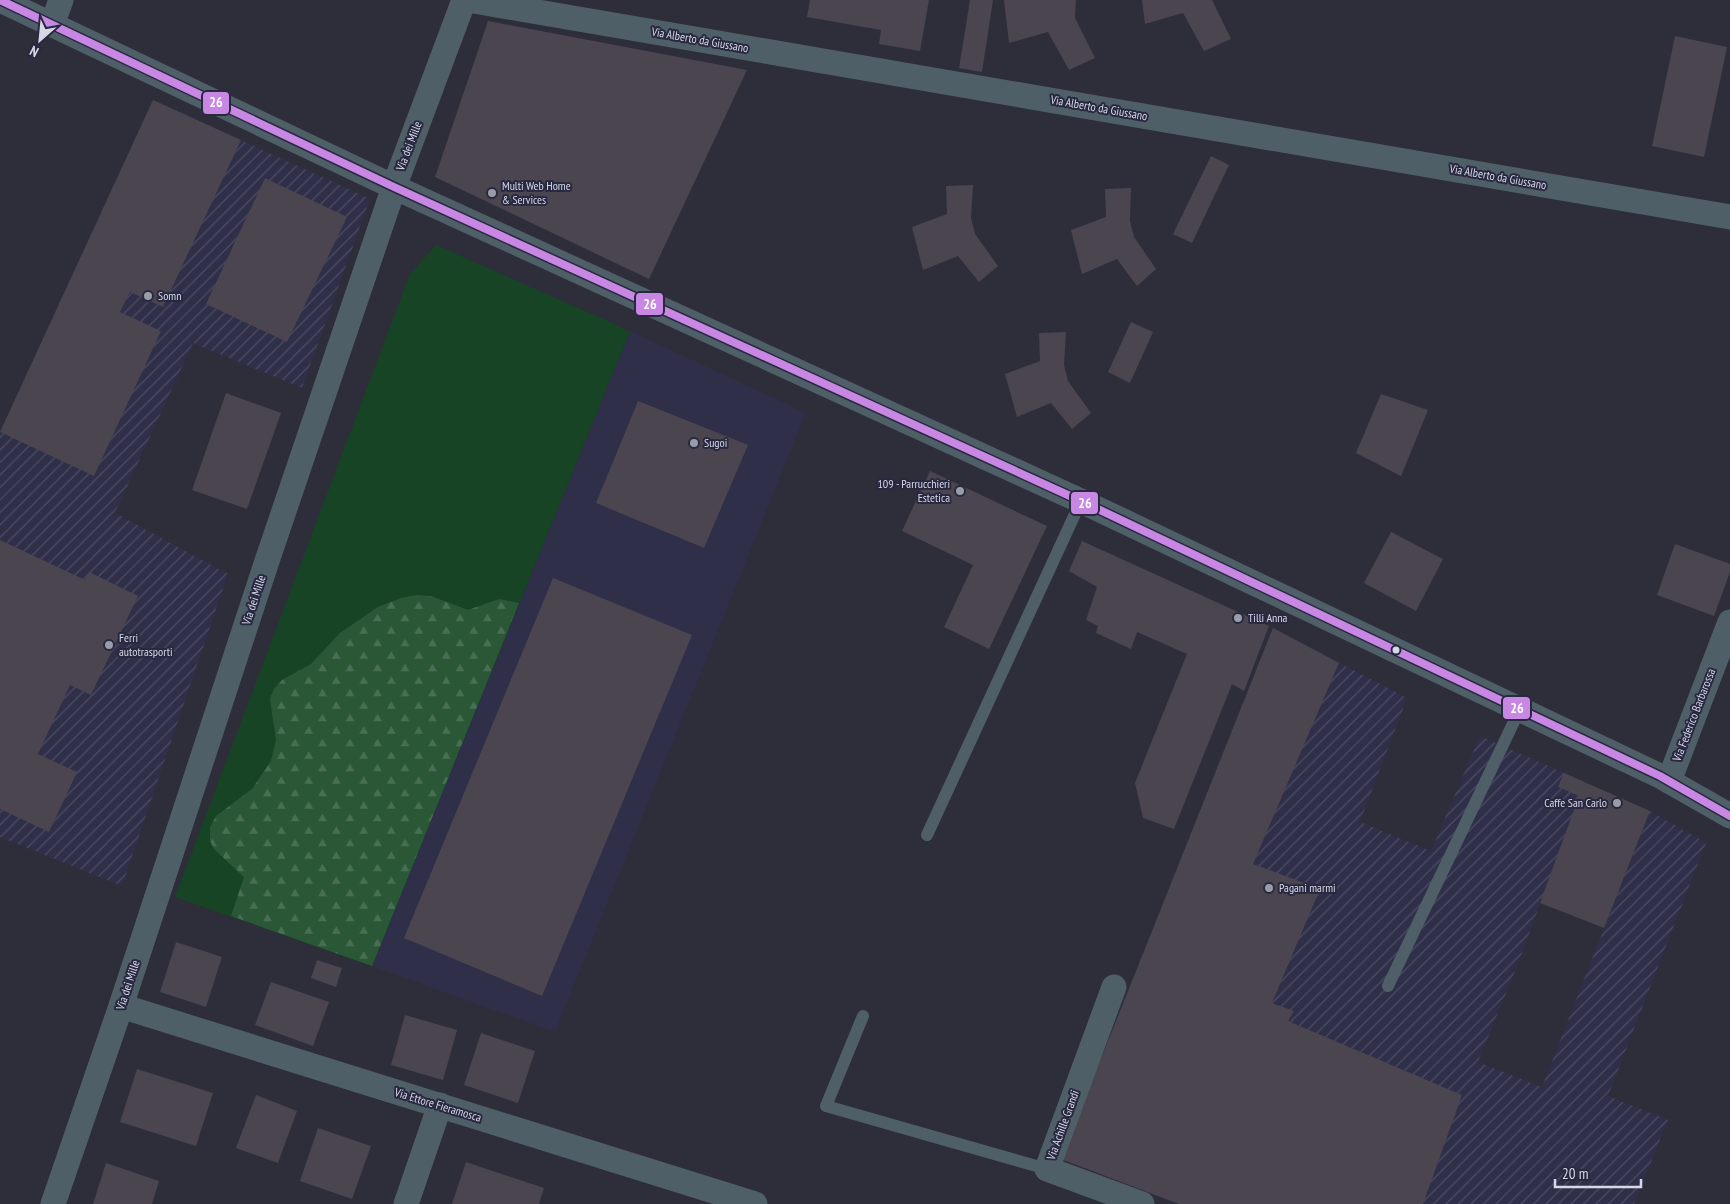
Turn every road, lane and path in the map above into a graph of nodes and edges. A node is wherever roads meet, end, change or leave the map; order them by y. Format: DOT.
graph roads {
  1 [pos="0,0"];
  2 [pos="60,0"];
  3 [pos="466,0"];
  4 [pos="52,25"];
  5 [pos="394,187"];
  6 [pos="1730,217"];
  7 [pos="1081,501"];
  8 [pos="1730,622"];
  9 [pos="1520,710"];
  10 [pos="1669,780"];
  11 [pos="1730,816"];
  12 [pos="927,835"];
  13 [pos="1388,986"];
  14 [pos="1114,987"];
  15 [pos="121,1006"];
  16 [pos="863,1016"];
  17 [pos="440,1105"];
  18 [pos="1047,1169"];
  19 [pos="53,1204"];
  20 [pos="406,1204"];
  21 [pos="755,1204"];
  22 [pos="1142,1204"];
  1 -- 4 [label="street"];
  2 -- 4 [label="street"];
  3 -- 5 [label="street, Via dei Mille"];
  3 -- 6 [label="street, Via Alberto da Giussano"];
  4 -- 5 [label="street"];
  5 -- 7 [label="street"];
  5 -- 15 [label="street, Via dei Mille"];
  7 -- 9 [label="street"];
  7 -- 12 [label="lane"];
  8 -- 10 [label="street, Via Federico Barbarossa"];
  9 -- 10 [label="street"];
  9 -- 13 [label="lane"];
  10 -- 11 [label="street"];
  14 -- 18 [label="street, Via Achille Grandi"];
  15 -- 17 [label="street, Via Ettore Fieramosca"];
  15 -- 19 [label="street, Via dei Mille"];
  16 -- 18 [label="lane"];
  17 -- 20 [label="street"];
  17 -- 21 [label="street, Via Ettore Fieramosca"];
  18 -- 22 [label="street, Via Achille Grandi"];
}
